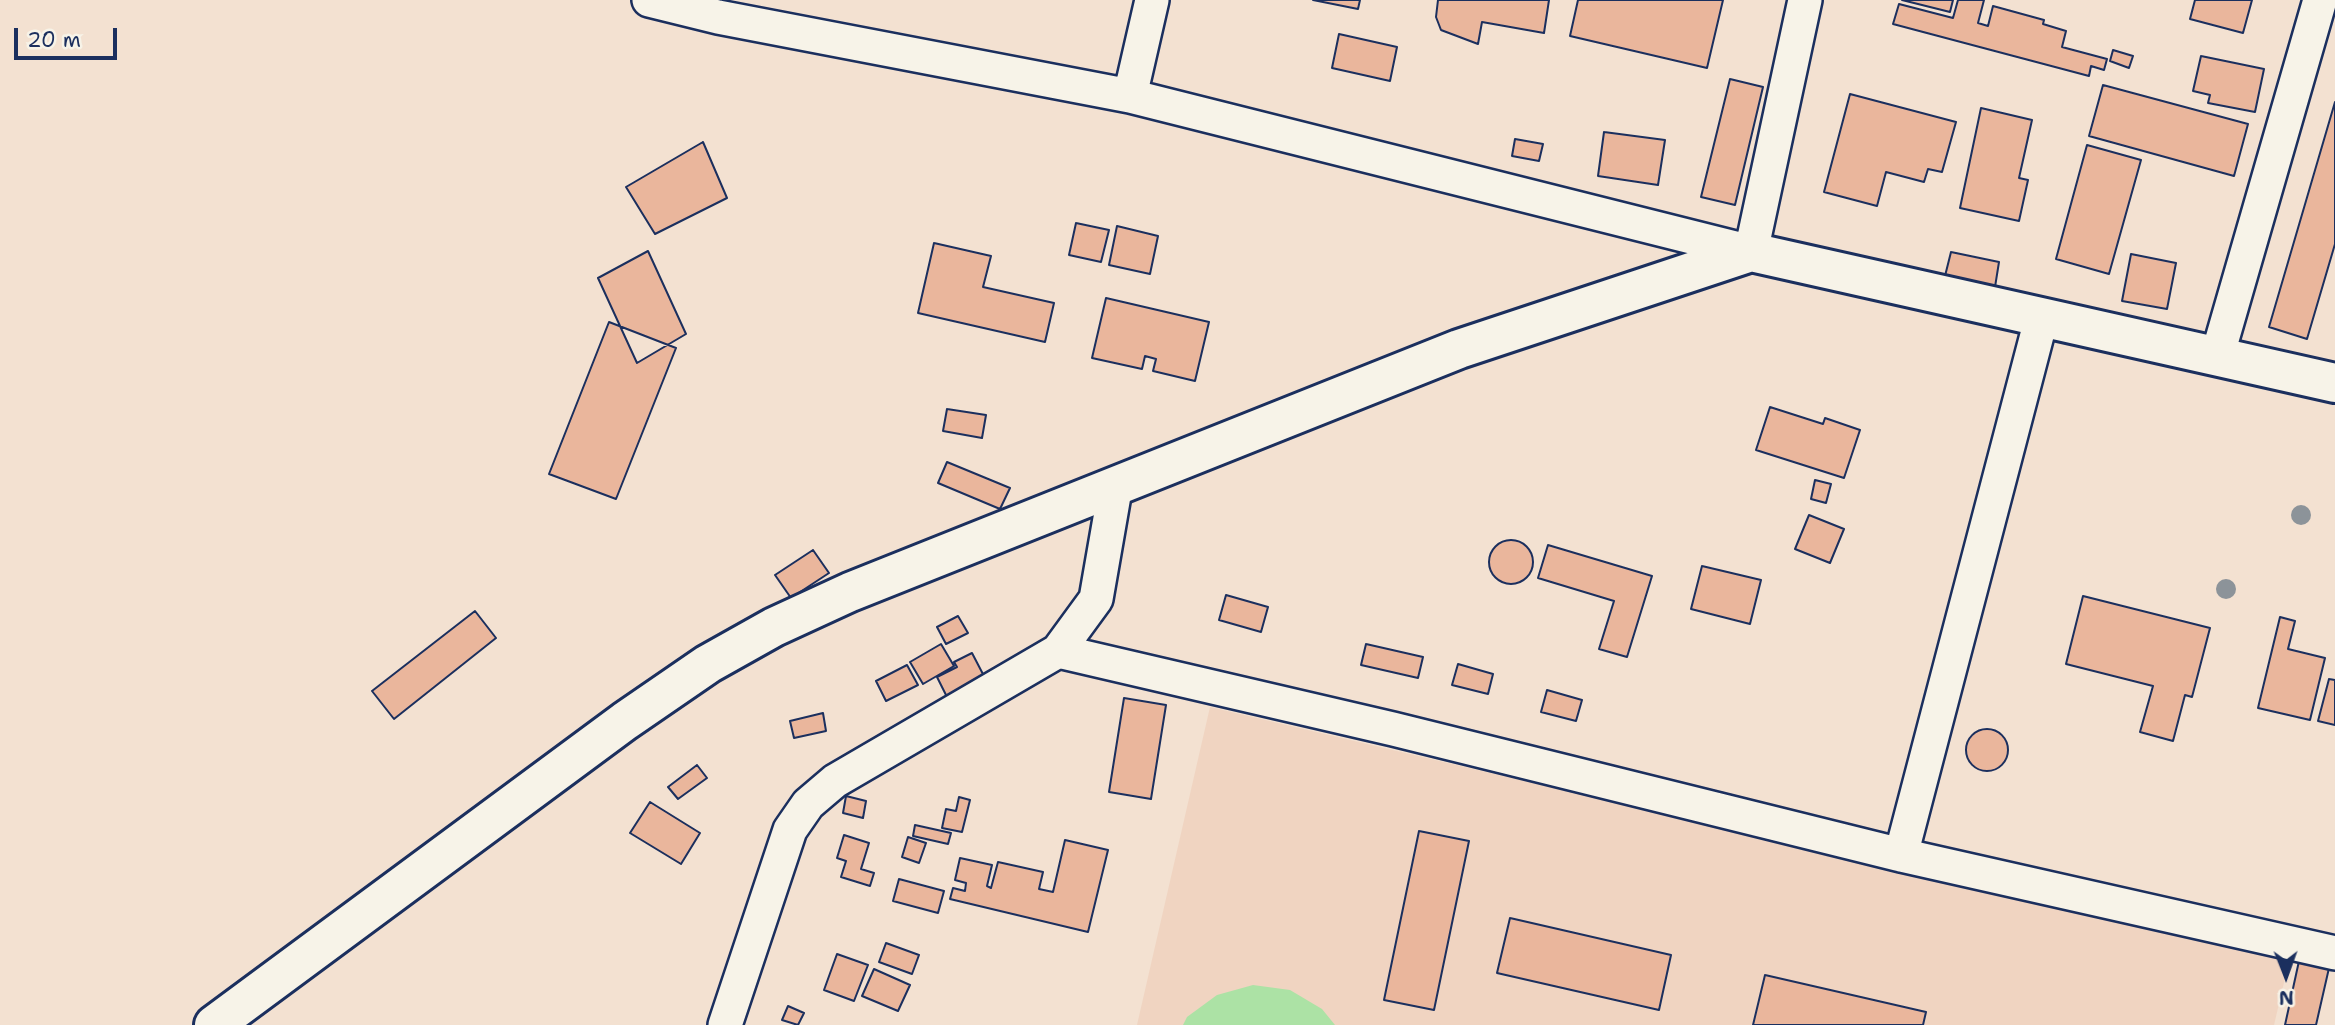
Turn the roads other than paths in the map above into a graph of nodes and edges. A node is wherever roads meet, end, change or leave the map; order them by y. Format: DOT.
graph roads {
  1 [pos="649,0"];
  2 [pos="1152,0"];
  3 [pos="1805,0"];
  4 [pos="2320,0"];
  5 [pos="1130,96"];
  6 [pos="1751,252"];
  7 [pos="2042,316"];
  8 [pos="2217,357"];
  9 [pos="2335,383"];
  10 [pos="1116,484"];
  11 [pos="1058,651"];
  12 [pos="1901,855"];
  13 [pos="2333,946"];
  14 [pos="214,1025"];
  15 [pos="725,1025"];
  1 -- 5 [label="street"];
  2 -- 5 [label="street"];
  3 -- 6 [label="street"];
  4 -- 8 [label="street"];
  5 -- 6 [label="street"];
  6 -- 7 [label="main road"];
  6 -- 10 [label="main road"];
  7 -- 8 [label="main road"];
  7 -- 12 [label="street"];
  8 -- 9 [label="main road"];
  10 -- 11 [label="street"];
  10 -- 14 [label="main road"];
  11 -- 12 [label="street"];
  11 -- 15 [label="street"];
  12 -- 13 [label="street"];
}
